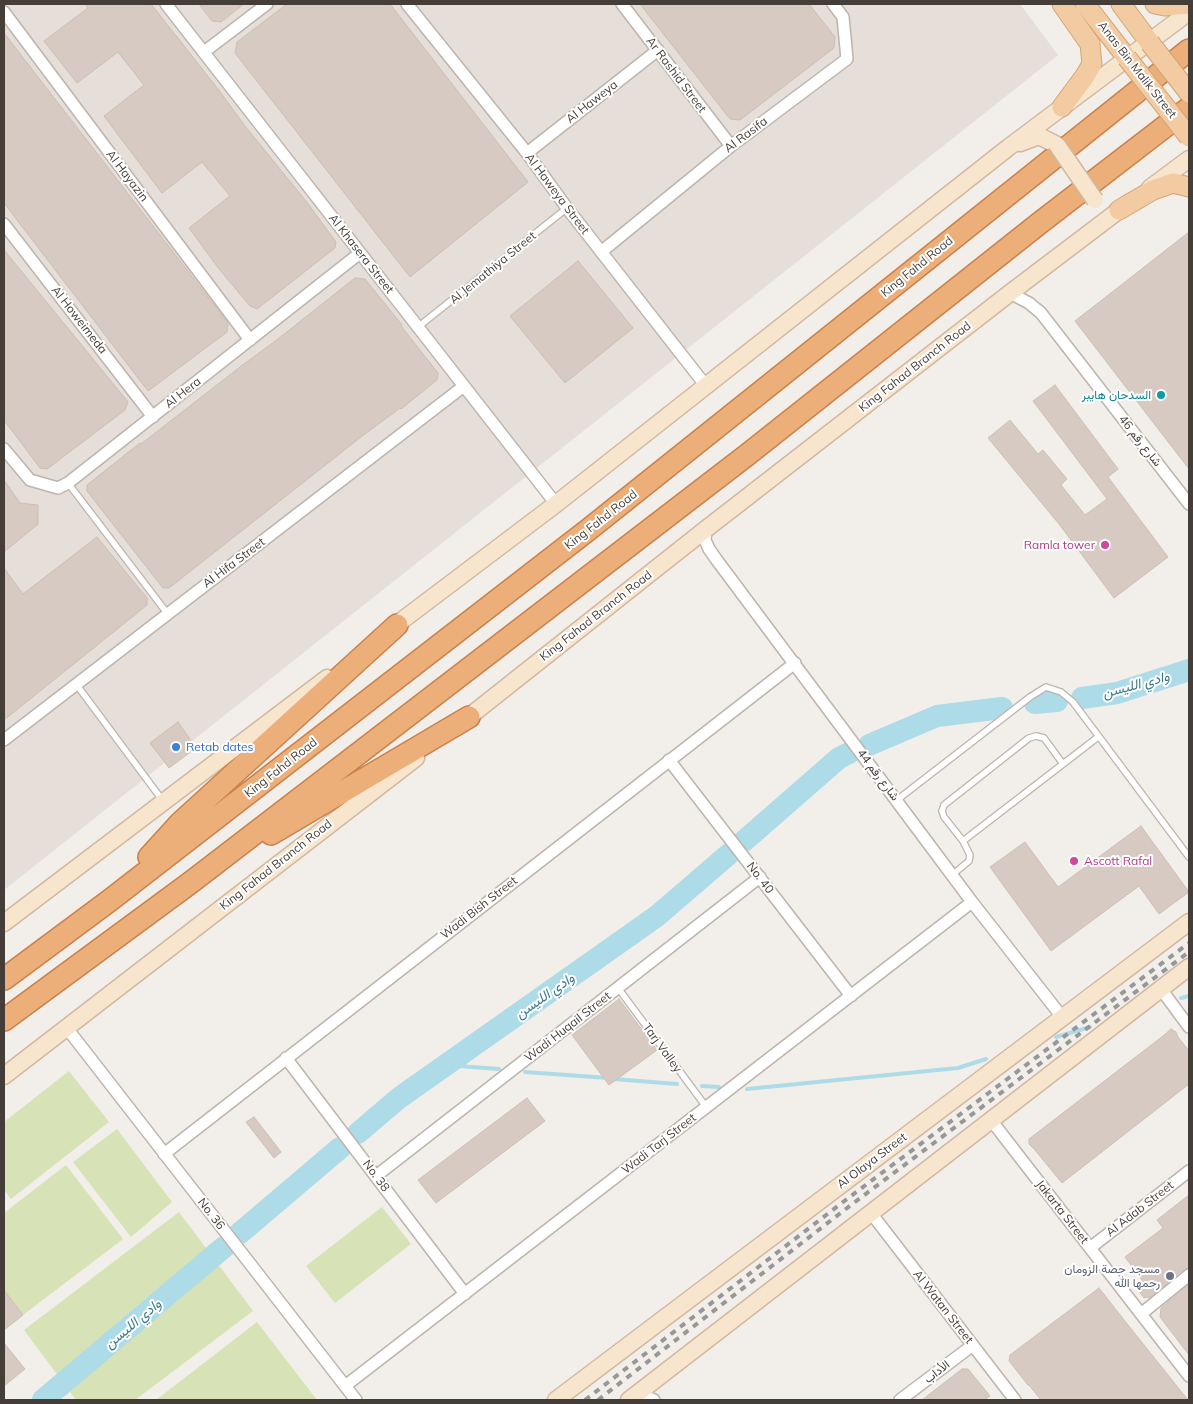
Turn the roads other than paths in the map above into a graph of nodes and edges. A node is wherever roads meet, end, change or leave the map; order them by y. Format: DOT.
graph roads {
  1 [pos="166,4"];
  2 [pos="267,4"];
  3 [pos="407,4"];
  4 [pos="622,4"];
  5 [pos="833,4"];
  6 [pos="1062,4"];
  7 [pos="1085,4"];
  8 [pos="1121,4"];
  9 [pos="1156,4"];
  10 [pos="1187,4"];
  11 [pos="4,12"];
  12 [pos="1189,12"];
  13 [pos="1150,43"];
  14 [pos="658,50"];
  15 [pos="1189,50"];
  16 [pos="204,52"];
  17 [pos="1127,58"];
  18 [pos="1189,93"];
  19 [pos="1062,107"];
  20 [pos="1189,108"];
  21 [pos="1189,137"];
  22 [pos="731,146"];
  23 [pos="1009,147"];
  24 [pos="526,153"];
  25 [pos="1189,159"];
  26 [pos="1189,187"];
  27 [pos="567,208"];
  28 [pos="1119,210"];
  29 [pos="4,224"];
  30 [pos="1081,238"];
  31 [pos="601,252"];
  32 [pos="360,253"];
  33 [pos="1010,293"];
  34 [pos="418,327"];
  35 [pos="250,340"];
  36 [pos="464,386"];
  37 [pos="706,386"];
  38 [pos="153,416"];
  39 [pos="4,449"];
  40 [pos="68,483"];
  41 [pos="556,504"];
  42 [pos="1189,504"];
  43 [pos="706,529"];
  44 [pos="167,613"];
  45 [pos="397,625"];
  46 [pos="795,663"];
  47 [pos="76,684"];
  48 [pos="469,717"];
  49 [pos="1098,737"];
  50 [pos="4,740"];
  51 [pos="669,760"];
  52 [pos="1063,764"];
  53 [pos="897,800"];
  54 [pos="163,801"];
  55 [pos="963,841"];
  56 [pos="1189,857"];
  57 [pos="952,875"];
  58 [pos="760,878"];
  59 [pos="190,883"];
  60 [pos="109,901"];
  61 [pos="972,902"];
  62 [pos="1189,922"];
  63 [pos="4,923"];
  64 [pos="1189,967"];
  65 [pos="4,979"];
  66 [pos="618,988"];
  67 [pos="1161,989"];
  68 [pos="851,996"];
  69 [pos="1062,1017"];
  70 [pos="4,1020"];
  71 [pos="1189,1026"];
  72 [pos="66,1027"];
  73 [pos="286,1058"];
  74 [pos="4,1076"];
  75 [pos="707,1108"];
  76 [pos="991,1120"];
  77 [pos="164,1154"];
  78 [pos="1188,1174"];
  79 [pos="376,1176"];
  80 [pos="871,1213"];
  81 [pos="1090,1248"];
  82 [pos="1189,1276"];
  83 [pos="465,1294"];
  84 [pos="1141,1314"];
  85 [pos="973,1345"];
  86 [pos="1189,1376"];
  87 [pos="345,1386"];
  88 [pos="633,1396"];
  89 [pos="356,1400"];
  90 [pos="556,1400"];
  91 [pos="654,1400"];
  92 [pos="900,1400"];
  93 [pos="1015,1400"];
  1 -- 16 [label="street, Al Khasera Street"];
  2 -- 16 [label="street"];
  3 -- 24 [label="street, Al Haweya Street"];
  4 -- 14 [label="street, Ar Rashid Street"];
  5 -- 22 [label="street, Al Rasifa"];
  6 -- 19 [label="main road"];
  7 -- 17 [label="main road, Anas Bin Malik Street"];
  8 -- 13 [label="main road"];
  9 -- 10 [label="main road"];
  11 -- 35 [label="street, Al Hayazin"];
  12 -- 13 [label="main road"];
  13 -- 17 [label="main road"];
  13 -- 18 [label="main road, bridge"];
  14 -- 22 [label="street, Ar Rashid Street"];
  14 -- 24 [label="street, Al Haweya"];
  15 -- 60 [label="highway, King Fahd Road"];
  16 -- 32 [label="street, Al Khasera Street"];
  17 -- 19 [label="main road"];
  17 -- 21 [label="main road, Anas Bin Malik Street, bridge"];
  19 -- 23 [label="main road"];
  20 -- 59 [label="highway"];
  22 -- 31 [label="street, Al Rasifa"];
  23 -- 30 [label="main road, bridge"];
  23 -- 37 [label="main road"];
  24 -- 27 [label="street, Al Haweya Street"];
  25 -- 28 [label="main road, King Fahad Branch Road"];
  26 -- 28 [label="main road"];
  27 -- 31 [label="street, Al Haweya Street"];
  27 -- 34 [label="lane, Al Jemathiya Street"];
  28 -- 30 [label="main road, King Fahad Branch Road"];
  29 -- 38 [label="street, Al Howeimeda"];
  30 -- 33 [label="main road, King Fahad Branch Road"];
  31 -- 37 [label="street, Al Haweya Street"];
  32 -- 34 [label="street, Al Khasera Street"];
  32 -- 35 [label="street, Al Hera"];
  33 -- 42 [label="street, شارع رقم 46"];
  33 -- 43 [label="main road, King Fahad Branch Road"];
  34 -- 36 [label="street, Al Khasera Street"];
  35 -- 38 [label="street, Al Hera"];
  36 -- 41 [label="street, Al Khasera Street"];
  36 -- 44 [label="street, Al Hifa Street"];
  37 -- 41 [label="main road"];
  38 -- 40 [label="street, Al Hera"];
  39 -- 40 [label="street"];
  40 -- 44 [label="lane"];
  41 -- 45 [label="main road"];
  43 -- 46 [label="street, شارع رقم 44"];
  43 -- 48 [label="main road, King Fahad Branch Road"];
  44 -- 47 [label="street, Al Hifa Street"];
  45 -- 54 [label="main road"];
  45 -- 60 [label="highway"];
  46 -- 51 [label="street, Wadi Bish Street"];
  46 -- 53 [label="street, شارع رقم 44"];
  47 -- 50 [label="street, Al Hifa Street"];
  47 -- 54 [label="lane"];
  48 -- 59 [label="highway"];
  48 -- 72 [label="main road, King Fahad Branch Road"];
  49 -- 52 [label="lane"];
  49 -- 53 [label="lane"];
  49 -- 56 [label="lane"];
  51 -- 58 [label="street, No. 40"];
  51 -- 73 [label="street, Wadi Bish Street"];
  52 -- 55 [label="lane"];
  52 -- 55 [label="lane"];
  53 -- 57 [label="street, شارع رقم 44"];
  54 -- 63 [label="main road"];
  55 -- 57 [label="lane"];
  57 -- 61 [label="street, شارع رقم 44"];
  58 -- 66 [label="street, Wadi Huqail Street"];
  58 -- 68 [label="street, No. 40"];
  59 -- 70 [label="highway"];
  60 -- 65 [label="highway, King Fahd Road"];
  61 -- 68 [label="street, Wadi Tarj Street"];
  61 -- 69 [label="street, شارع رقم 44"];
  62 -- 69 [label="main road, Al Olaya Street"];
  64 -- 67 [label="main road"];
  66 -- 75 [label="lane, Tarj Valley"];
  66 -- 79 [label="street, Wadi Huqail Street"];
  67 -- 71 [label="street"];
  67 -- 76 [label="main road"];
  68 -- 75 [label="street, Wadi Tarj Street"];
  69 -- 90 [label="main road, Al Olaya Street"];
  72 -- 74 [label="main road, King Fahad Branch Road"];
  72 -- 77 [label="street, No. 36"];
  73 -- 77 [label="street, Wadi Bish Street"];
  73 -- 79 [label="street, No. 38"];
  75 -- 83 [label="street, Wadi Tarj Street"];
  76 -- 80 [label="main road"];
  76 -- 81 [label="street, Jakarta Street"];
  77 -- 87 [label="street, No. 36"];
  78 -- 81 [label="street, Al Adab Street"];
  79 -- 83 [label="street, No. 38"];
  80 -- 85 [label="street, Al Watan Street"];
  80 -- 88 [label="main road"];
  81 -- 84 [label="street, Jakarta Street"];
  82 -- 84 [label="street"];
  83 -- 87 [label="street, Wadi Tarj Street"];
  84 -- 86 [label="street, Jakarta Street"];
  85 -- 92 [label="street, الأداب"];
  85 -- 93 [label="street, Al Watan Street"];
  87 -- 89 [label="street, No. 36"];
  88 -- 91 [label="street"];
}
